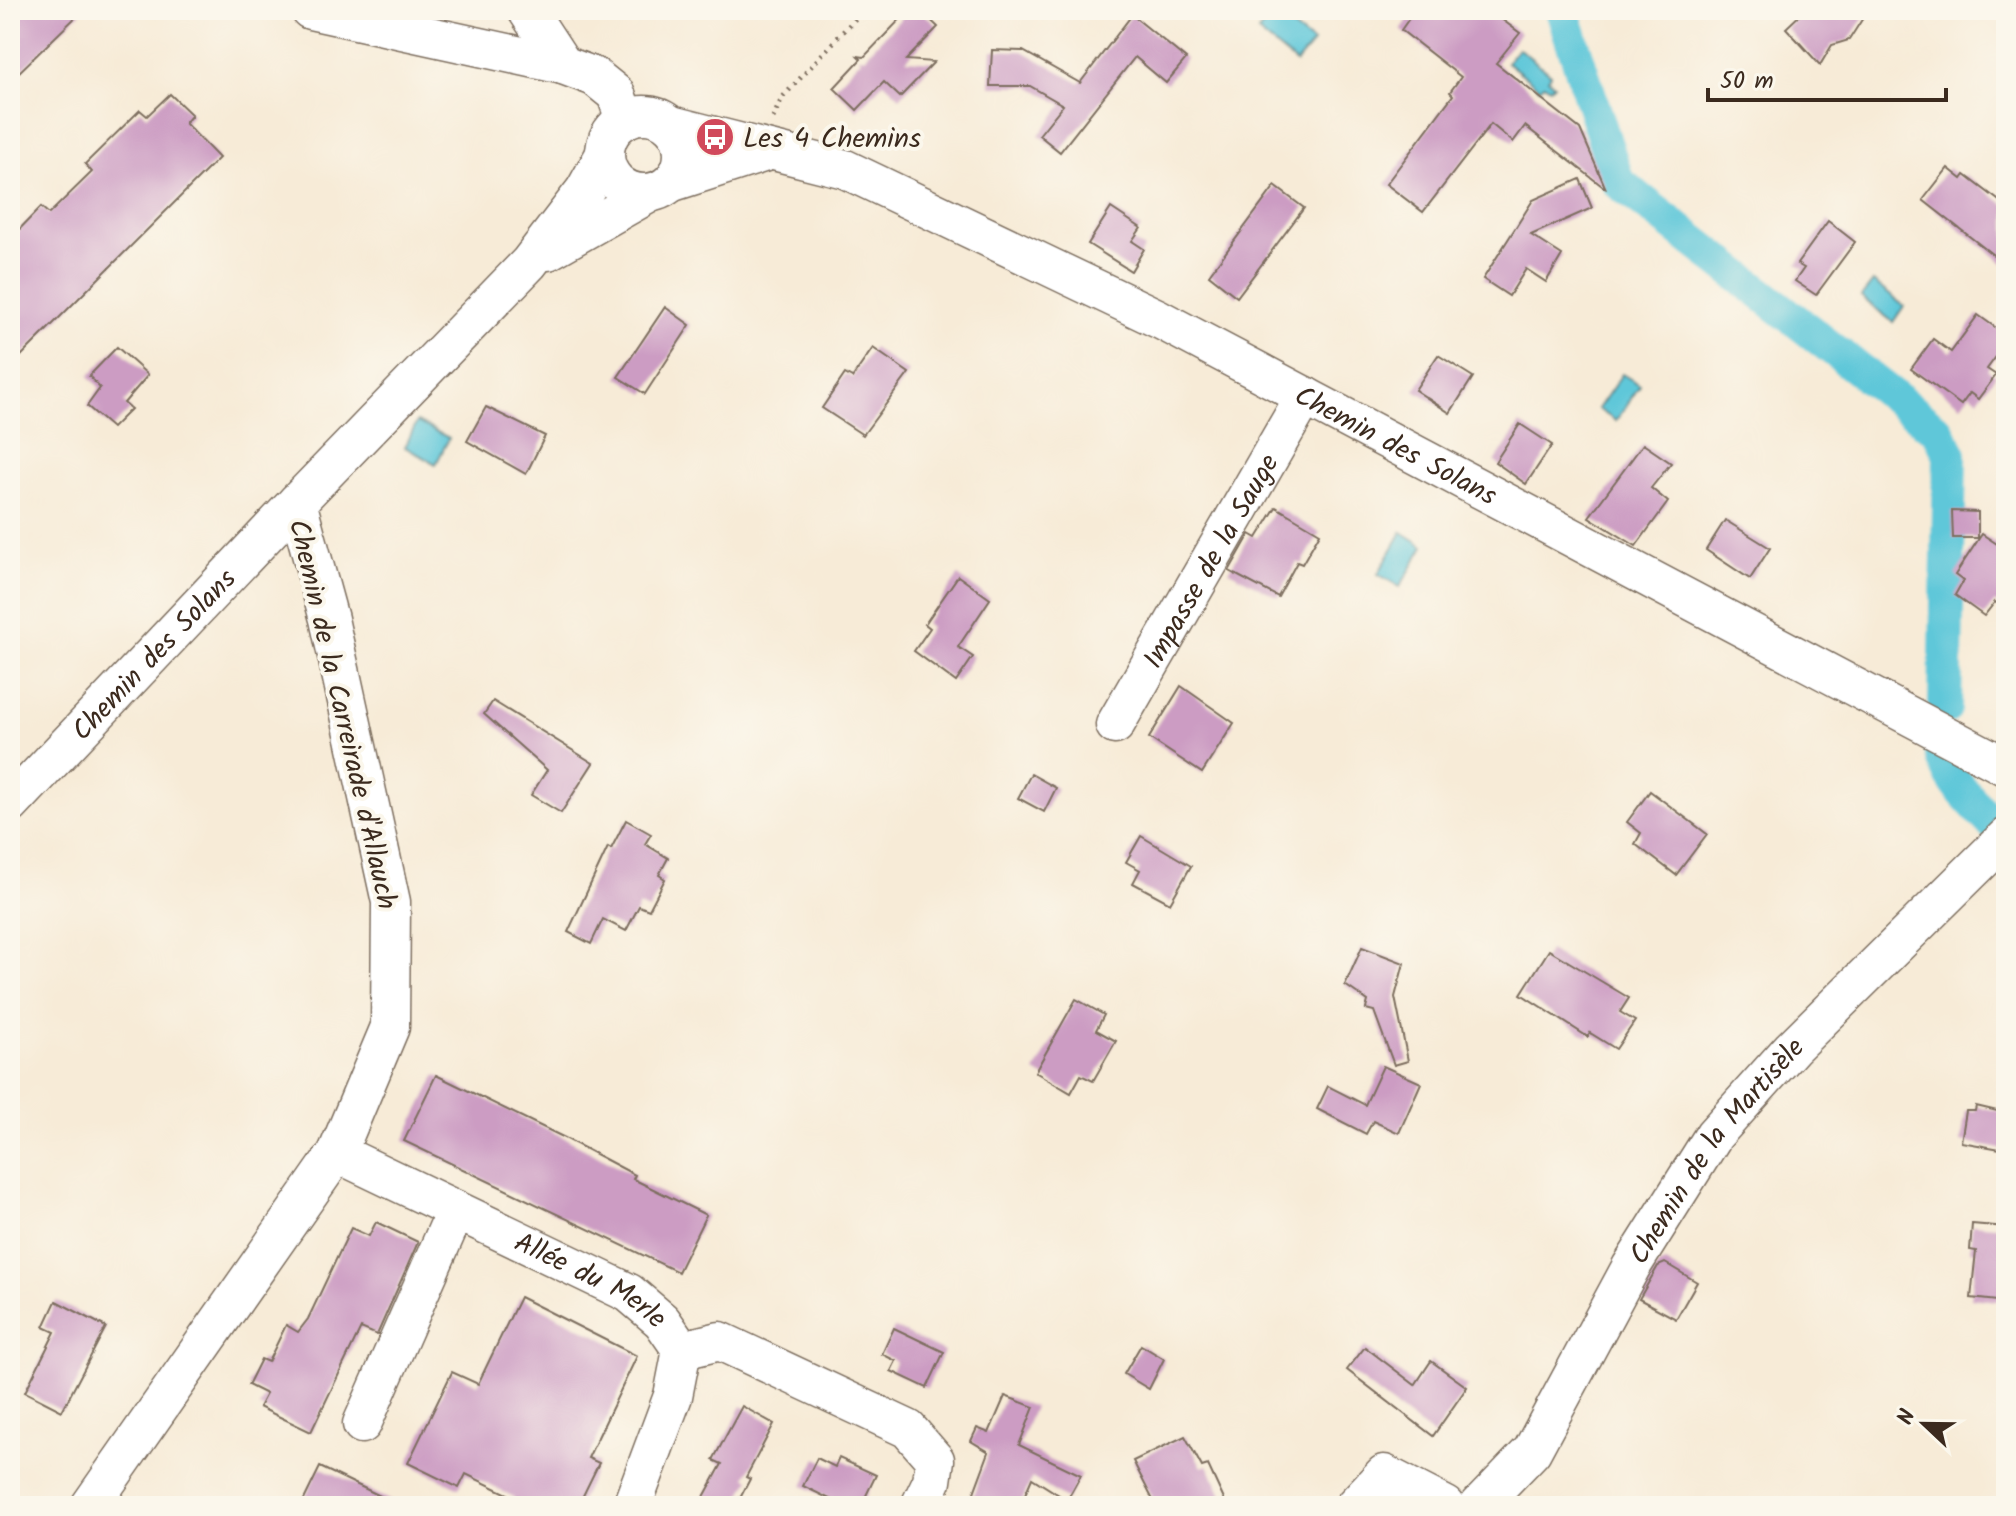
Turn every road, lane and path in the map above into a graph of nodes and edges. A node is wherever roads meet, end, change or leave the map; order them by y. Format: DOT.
graph roads {
  1 [pos="310,10"];
  2 [pos="527,10"];
  3 [pos="863,10"];
  4 [pos="563,65"];
  5 [pos="625,120"];
  6 [pos="671,125"];
  7 [pos="773,151"];
  8 [pos="605,154"];
  9 [pos="662,188"];
  10 [pos="529,263"];
  11 [pos="1305,396"];
  12 [pos="297,502"];
  13 [pos="1115,725"];
  14 [pos="2006,767"];
  15 [pos="10,805"];
  16 [pos="2006,837"];
  17 [pos="337,1153"];
  18 [pos="456,1210"];
  19 [pos="682,1350"];
  20 [pos="362,1424"];
  21 [pos="90,1506"];
  22 [pos="632,1506"];
  23 [pos="920,1506"];
  24 [pos="1354,1506"];
  25 [pos="1446,1506"];
  26 [pos="1479,1506"];
  1 -- 4 [label="street"];
  2 -- 4 [label="street"];
  3 -- 7 [label="path"];
  4 -- 5 [label="street"];
  5 -- 6 [label="street"];
  5 -- 8 [label="street"];
  6 -- 7 [label="street, Chemin des Solans"];
  6 -- 9 [label="street"];
  7 -- 9 [label="street"];
  7 -- 11 [label="street, Chemin des Solans"];
  8 -- 9 [label="street"];
  8 -- 10 [label="street, Chemin de la Carreirade d'Allauch"];
  9 -- 10 [label="street, Chemin de la Carreirade d'Allauch"];
  10 -- 12 [label="street, Chemin de la Carreirade d'Allauch"];
  11 -- 13 [label="street, Impasse de la Sauge"];
  11 -- 14 [label="street, Chemin des Solans"];
  12 -- 15 [label="street, Chemin des Solans"];
  12 -- 17 [label="street, Chemin de la Carreirade d'Allauch"];
  16 -- 26 [label="street, Chemin de la Martisèle"];
  17 -- 18 [label="street, Allée du Merle"];
  17 -- 21 [label="street, Chemin de la Carreirade d'Allauch"];
  18 -- 19 [label="street, Allée du Merle"];
  18 -- 20 [label="street"];
  19 -- 22 [label="street, Allée du Merle"];
  19 -- 23 [label="street"];
  24 -- 25 [label="street"];
}
